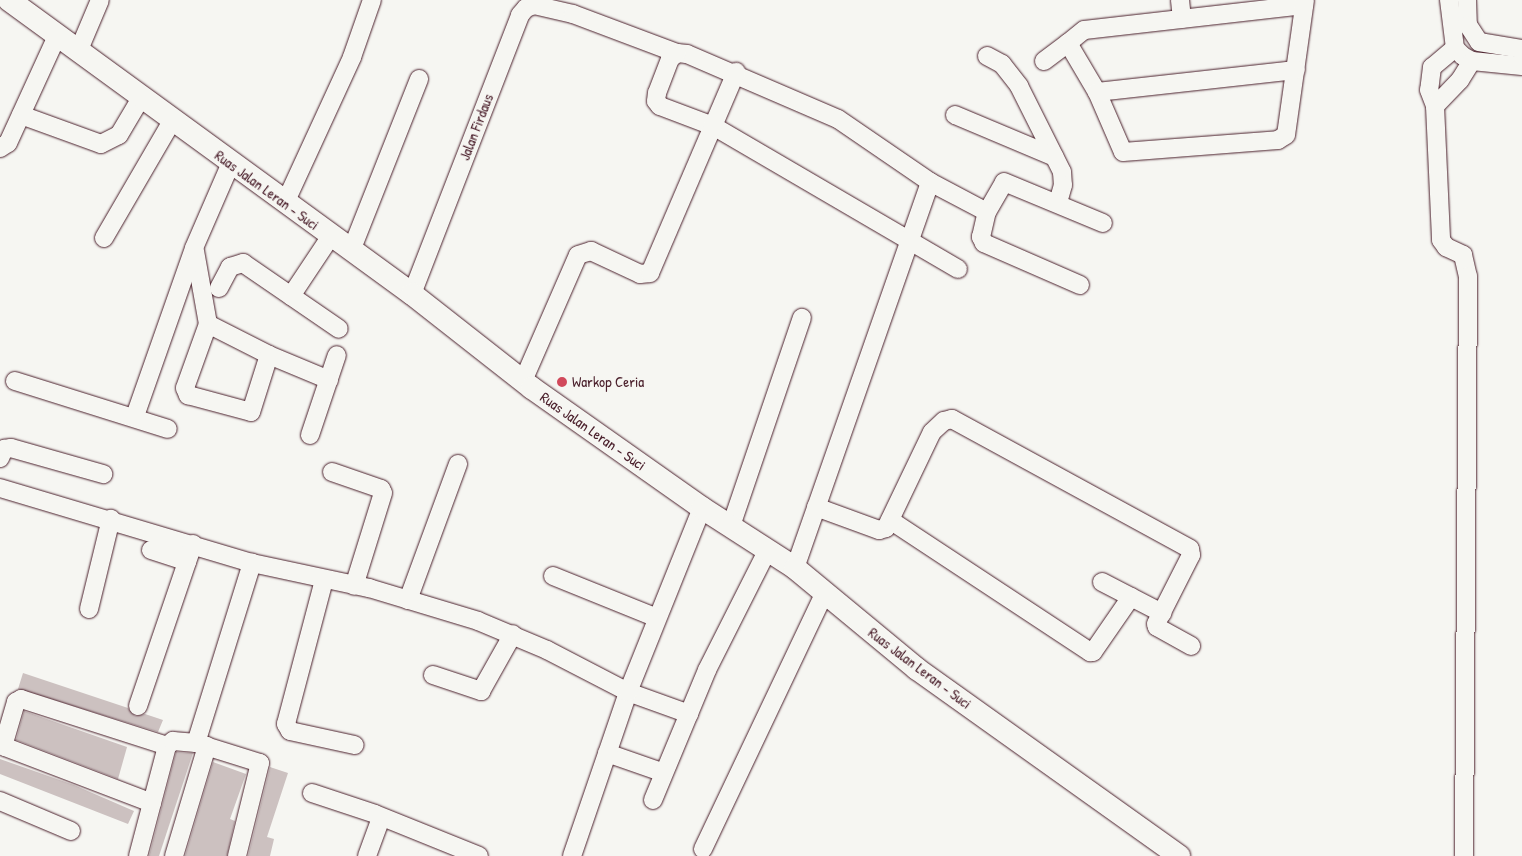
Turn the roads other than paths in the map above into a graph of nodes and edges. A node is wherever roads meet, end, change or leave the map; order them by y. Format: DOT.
graph roads {
  1 [pos="9,0"];
  2 [pos="100,0"];
  3 [pos="372,0"];
  4 [pos="1180,0"];
  5 [pos="1449,0"];
  6 [pos="1467,0"];
  7 [pos="1304,2"];
  8 [pos="574,7"];
  9 [pos="1182,19"];
  10 [pos="57,36"];
  11 [pos="1068,43"];
  12 [pos="1455,48"];
  13 [pos="1522,48"];
  14 [pos="78,52"];
  15 [pos="677,53"];
  16 [pos="986,56"];
  17 [pos="1044,61"];
  18 [pos="1472,61"];
  19 [pos="1522,66"];
  20 [pos="1296,70"];
  21 [pos="736,72"];
  22 [pos="419,79"];
  23 [pos="1096,92"];
  24 [pos="141,98"];
  25 [pos="1435,106"];
  26 [pos="21,115"];
  27 [pos="955,115"];
  28 [pos="172,121"];
  29 [pos="713,126"];
  30 [pos="0,148"];
  31 [pos="1055,157"];
  32 [pos="231,164"];
  33 [pos="930,182"];
  34 [pos="285,203"];
  35 [pos="1058,203"];
  36 [pos="987,212"];
  37 [pos="1103,222"];
  38 [pos="331,236"];
  39 [pos="104,238"];
  40 [pos="908,240"];
  41 [pos="194,248"];
  42 [pos="351,251"];
  43 [pos="958,269"];
  44 [pos="183,281"];
  45 [pos="1080,285"];
  46 [pos="201,287"];
  47 [pos="219,288"];
  48 [pos="412,294"];
  49 [pos="291,296"];
  50 [pos="802,318"];
  51 [pos="208,324"];
  52 [pos="339,329"];
  53 [pos="269,355"];
  54 [pos="337,355"];
  55 [pos="329,380"];
  56 [pos="15,381"];
  57 [pos="523,381"];
  58 [pos="135,416"];
  59 [pos="168,429"];
  60 [pos="310,435"];
  61 [pos="0,458"];
  62 [pos="458,464"];
  63 [pos="332,472"];
  64 [pos="103,474"];
  65 [pos="0,488"];
  66 [pos="816,507"];
  67 [pos="702,508"];
  68 [pos="111,519"];
  69 [pos="890,520"];
  70 [pos="731,526"];
  71 [pos="193,544"];
  72 [pos="150,550"];
  73 [pos="767,551"];
  74 [pos="187,562"];
  75 [pos="252,563"];
  76 [pos="795,568"];
  77 [pos="553,576"];
  78 [pos="324,580"];
  79 [pos="1102,582"];
  80 [pos="354,586"];
  81 [pos="824,594"];
  82 [pos="1131,597"];
  83 [pos="408,600"];
  84 [pos="90,609"];
  85 [pos="1162,614"];
  86 [pos="657,618"];
  87 [pos="513,634"];
  88 [pos="1191,646"];
  89 [pos="433,675"];
  90 [pos="628,692"];
  91 [pos="138,706"];
  92 [pos="689,714"];
  93 [pos="201,745"];
  94 [pos="354,745"];
  95 [pos="167,746"];
  96 [pos="607,753"];
  97 [pos="664,773"];
  98 [pos="312,793"];
  99 [pos="653,800"];
  100 [pos="0,801"];
  101 [pos="152,803"];
  102 [pos="381,818"];
  103 [pos="71,831"];
  104 [pos="703,849"];
  105 [pos="138,856"];
  106 [pos="174,856"];
  107 [pos="237,856"];
  108 [pos="367,856"];
  109 [pos="479,856"];
  110 [pos="572,856"];
  111 [pos="1179,856"];
  112 [pos="1464,856"];
  1 -- 10 [label="main road, Ruas Jalan Leran - Suci"];
  2 -- 14 [label="street"];
  3 -- 34 [label="street"];
  4 -- 9 [label="street"];
  5 -- 12 [label="street"];
  6 -- 13 [label="street"];
  7 -- 9 [label="street"];
  7 -- 20 [label="street"];
  8 -- 15 [label="street, Jalan Firdaus"];
  8 -- 48 [label="street, Jalan Firdaus"];
  9 -- 11 [label="street"];
  10 -- 14 [label="main road, Ruas Jalan Leran - Suci"];
  10 -- 26 [label="street"];
  11 -- 17 [label="street"];
  11 -- 23 [label="street"];
  12 -- 18 [label="street"];
  12 -- 25 [label="street"];
  14 -- 24 [label="main road, Ruas Jalan Leran - Suci"];
  15 -- 21 [label="street, Jalan Firdaus"];
  15 -- 29 [label="street"];
  16 -- 31 [label="street"];
  18 -- 19 [label="street"];
  18 -- 25 [label="street"];
  20 -- 23 [label="street"];
  20 -- 23 [label="street"];
  21 -- 29 [label="street"];
  21 -- 33 [label="street, Jalan Firdaus"];
  22 -- 42 [label="street"];
  24 -- 26 [label="street"];
  24 -- 28 [label="main road, Ruas Jalan Leran - Suci"];
  25 -- 112 [label="street"];
  26 -- 30 [label="street"];
  27 -- 31 [label="street"];
  28 -- 32 [label="main road, Ruas Jalan Leran - Suci"];
  28 -- 39 [label="street"];
  29 -- 40 [label="street"];
  29 -- 57 [label="street"];
  31 -- 35 [label="street"];
  32 -- 34 [label="main road, Ruas Jalan Leran - Suci"];
  32 -- 41 [label="street"];
  33 -- 36 [label="street, Jalan Firdaus"];
  33 -- 40 [label="street"];
  34 -- 38 [label="main road, Ruas Jalan Leran - Suci"];
  35 -- 36 [label="street"];
  35 -- 37 [label="street"];
  36 -- 45 [label="street"];
  38 -- 42 [label="main road, Ruas Jalan Leran - Suci"];
  38 -- 49 [label="street"];
  40 -- 43 [label="street"];
  40 -- 66 [label="street"];
  41 -- 44 [label="street"];
  41 -- 46 [label="street"];
  42 -- 48 [label="main road, Ruas Jalan Leran - Suci"];
  44 -- 46 [label="street"];
  44 -- 58 [label="street"];
  46 -- 51 [label="street"];
  47 -- 49 [label="street"];
  48 -- 57 [label="main road, Ruas Jalan Leran - Suci"];
  49 -- 52 [label="street"];
  50 -- 70 [label="street"];
  51 -- 53 [label="street"];
  51 -- 53 [label="street"];
  53 -- 55 [label="street"];
  54 -- 55 [label="street"];
  55 -- 60 [label="street"];
  56 -- 58 [label="street"];
  57 -- 67 [label="main road, Ruas Jalan Leran - Suci"];
  58 -- 59 [label="street"];
  61 -- 64 [label="street"];
  62 -- 83 [label="street"];
  63 -- 80 [label="street"];
  65 -- 68 [label="street"];
  66 -- 69 [label="street"];
  66 -- 76 [label="street"];
  67 -- 70 [label="main road, Ruas Jalan Leran - Suci"];
  67 -- 86 [label="street"];
  68 -- 71 [label="street"];
  68 -- 84 [label="street"];
  69 -- 82 [label="street"];
  69 -- 85 [label="street"];
  70 -- 73 [label="main road, Ruas Jalan Leran - Suci"];
  71 -- 74 [label="street"];
  71 -- 75 [label="street"];
  72 -- 74 [label="street"];
  73 -- 76 [label="main road, Ruas Jalan Leran - Suci"];
  73 -- 92 [label="street"];
  74 -- 91 [label="street"];
  75 -- 78 [label="street"];
  75 -- 93 [label="street"];
  76 -- 81 [label="main road, Ruas Jalan Leran - Suci"];
  77 -- 86 [label="street"];
  78 -- 80 [label="street"];
  78 -- 94 [label="street"];
  79 -- 82 [label="street"];
  80 -- 83 [label="street"];
  81 -- 104 [label="street"];
  81 -- 111 [label="main road, Ruas Jalan Leran - Suci"];
  82 -- 85 [label="street"];
  83 -- 87 [label="street"];
  85 -- 88 [label="street"];
  86 -- 90 [label="street"];
  87 -- 89 [label="street"];
  87 -- 90 [label="street"];
  90 -- 92 [label="street"];
  90 -- 96 [label="street"];
  92 -- 97 [label="street"];
  93 -- 95 [label="street"];
  93 -- 106 [label="street"];
  93 -- 107 [label="street"];
  95 -- 101 [label="street"];
  95 -- 101 [label="street"];
  96 -- 97 [label="street"];
  96 -- 110 [label="street"];
  97 -- 99 [label="street"];
  98 -- 102 [label="street"];
  100 -- 103 [label="street"];
  101 -- 105 [label="street"];
  102 -- 108 [label="street"];
  102 -- 109 [label="street"];
}
